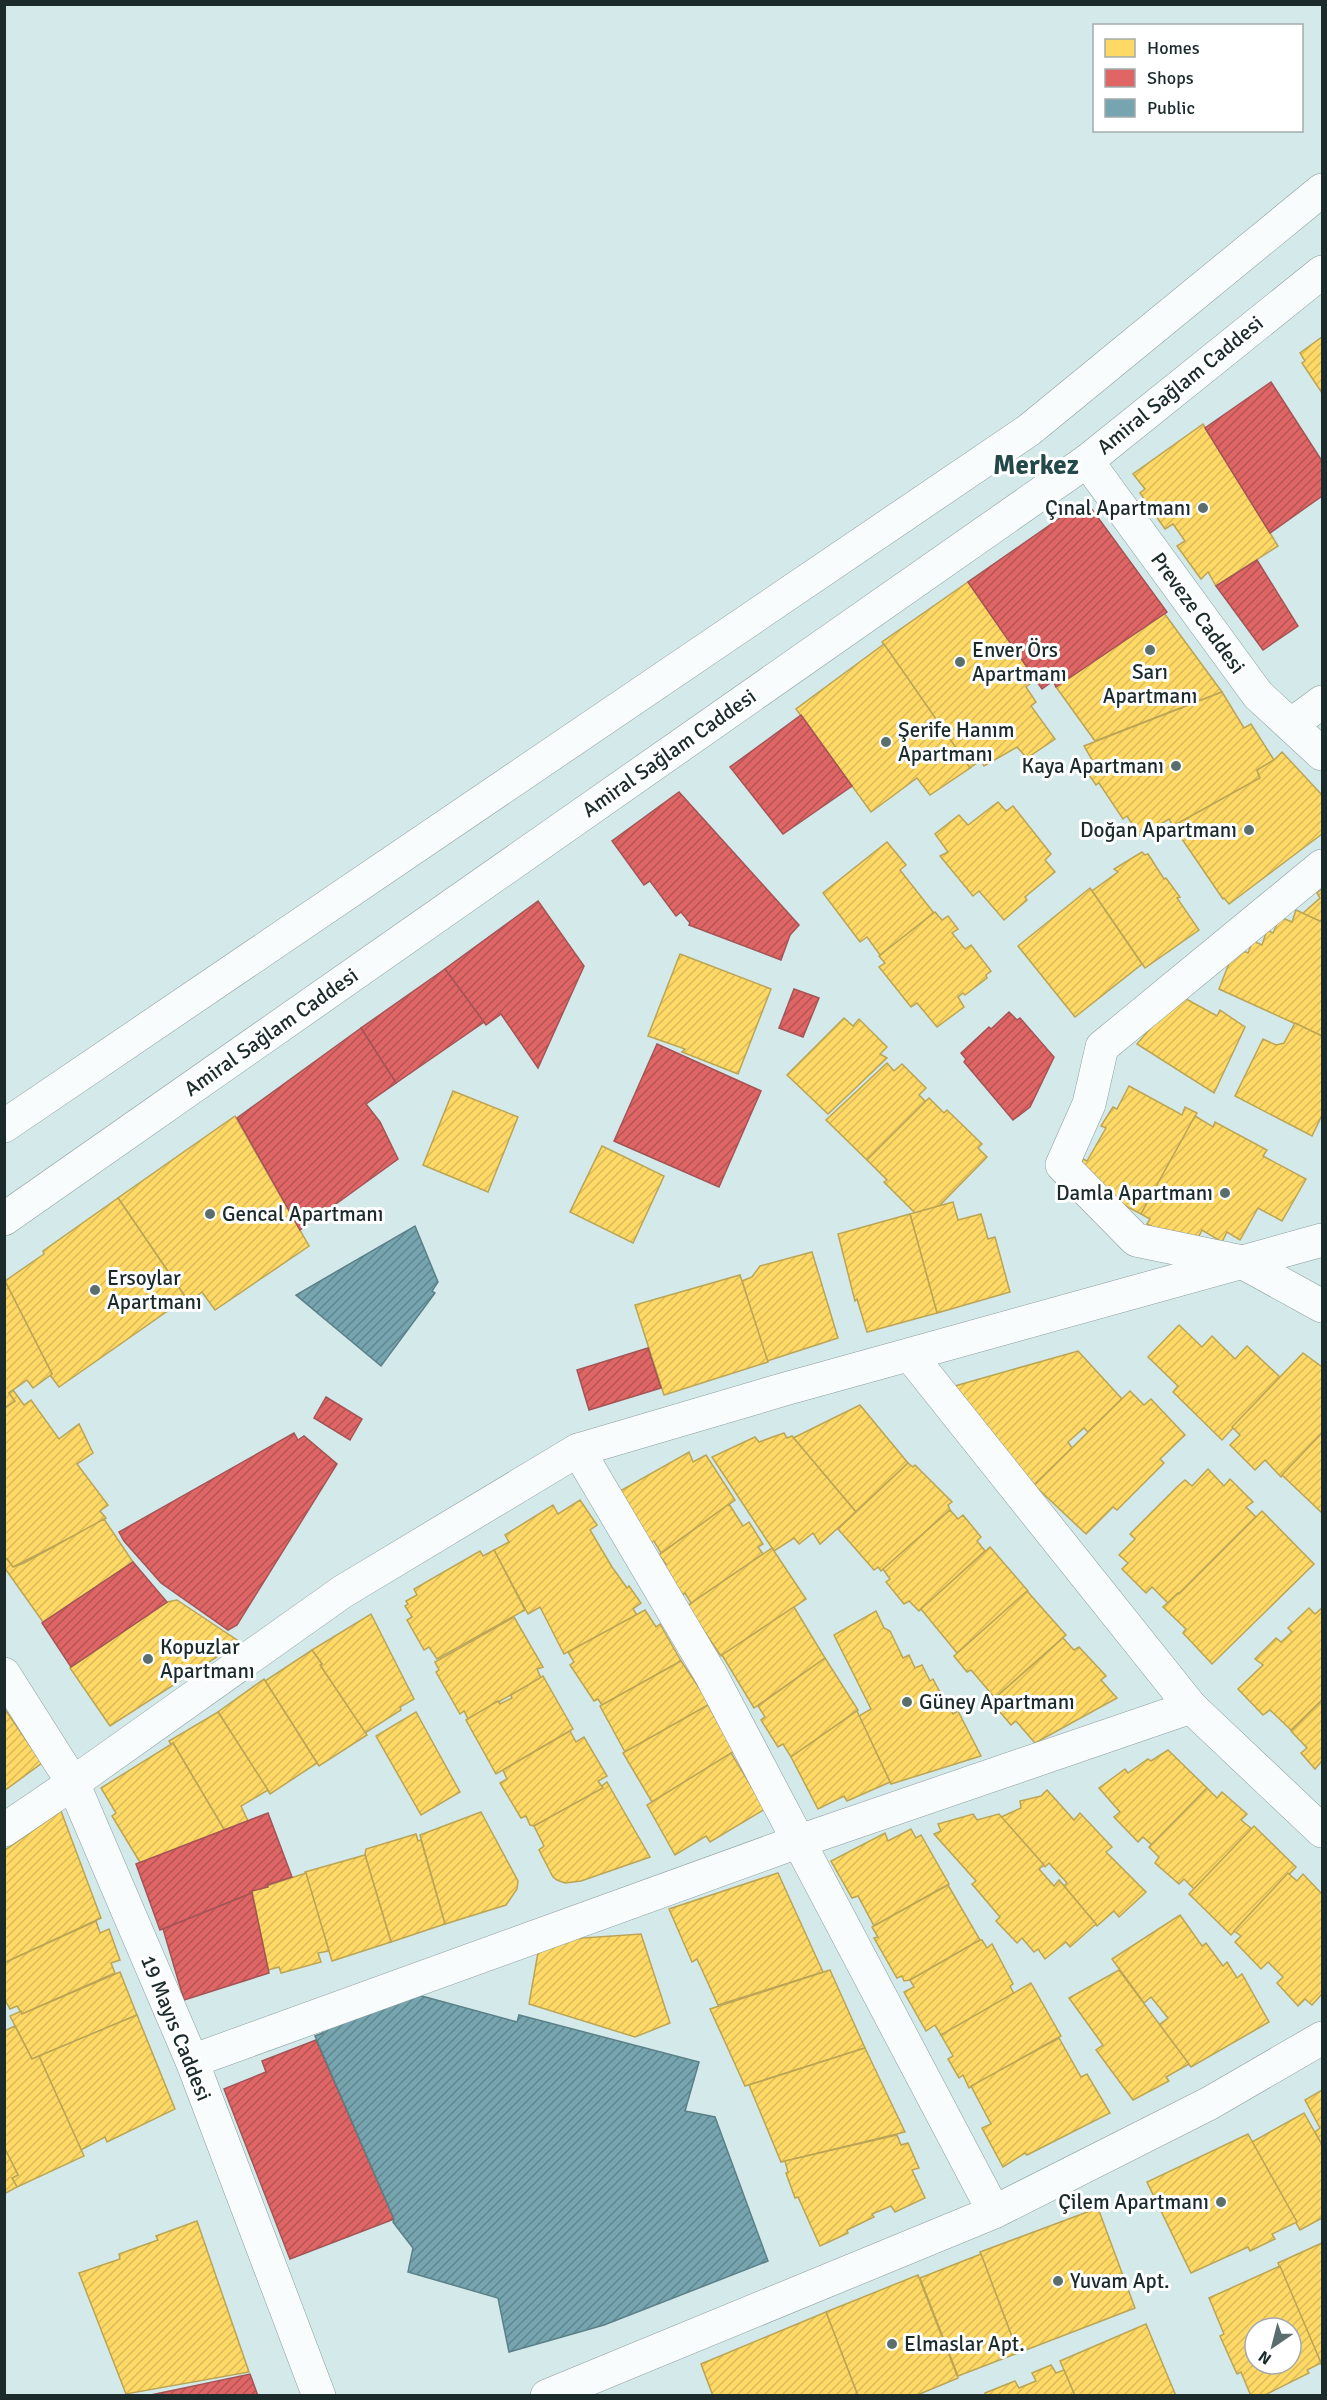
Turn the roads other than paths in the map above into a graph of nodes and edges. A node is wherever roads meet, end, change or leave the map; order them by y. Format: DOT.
graph roads {
  1 [pos="1323,190"];
  2 [pos="1323,272"];
  3 [pos="1087,460"];
  4 [pos="1323,702"];
  5 [pos="1291,725"];
  6 [pos="1323,754"];
  7 [pos="1323,866"];
  8 [pos="4,1126"];
  9 [pos="4,1219"];
  10 [pos="1323,1240"];
  11 [pos="1242,1262"];
  12 [pos="1323,1306"];
  13 [pos="910,1354"];
  14 [pos="578,1450"];
  15 [pos="4,1674"];
  16 [pos="1191,1707"];
  17 [pos="73,1784"];
  18 [pos="4,1830"];
  19 [pos="1323,1831"];
  20 [pos="797,1842"];
  21 [pos="1323,2038"];
  22 [pos="192,2061"];
  23 [pos="994,2212"];
  24 [pos="319,2396"];
  25 [pos="547,2396"];
  1 -- 8 [label="street"];
  2 -- 3 [label="street, Amiral Sağlam Caddesi"];
  3 -- 5 [label="street, Preveze Caddesi"];
  3 -- 9 [label="street, Amiral Sağlam Caddesi"];
  4 -- 5 [label="street"];
  5 -- 6 [label="street, Preveze Caddesi"];
  7 -- 11 [label="street"];
  10 -- 11 [label="street"];
  11 -- 12 [label="street"];
  11 -- 13 [label="street"];
  13 -- 14 [label="street"];
  13 -- 16 [label="street"];
  14 -- 17 [label="street"];
  14 -- 20 [label="street"];
  15 -- 17 [label="street, 19 Mayıs Caddesi"];
  16 -- 19 [label="street"];
  16 -- 20 [label="street"];
  17 -- 18 [label="street"];
  17 -- 22 [label="street, 19 Mayıs Caddesi"];
  20 -- 22 [label="street"];
  20 -- 23 [label="street"];
  21 -- 23 [label="street"];
  22 -- 24 [label="street, 19 Mayıs Caddesi"];
  23 -- 25 [label="street"];
}
